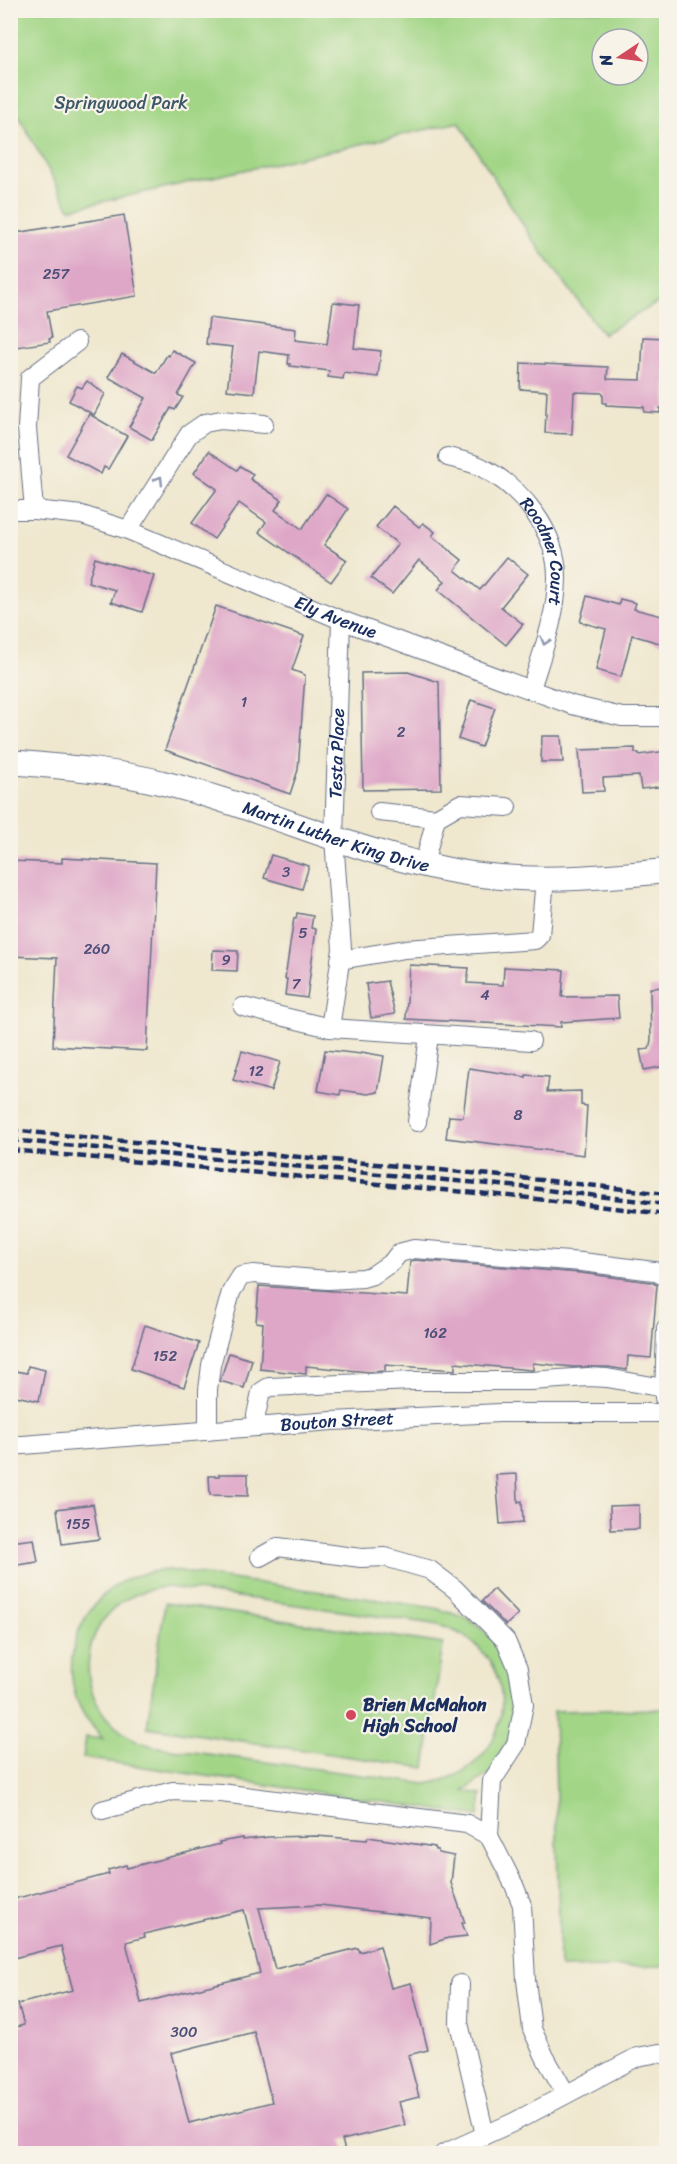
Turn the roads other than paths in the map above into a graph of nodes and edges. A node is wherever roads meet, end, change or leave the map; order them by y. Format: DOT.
graph roads {
  1 [pos="77,342"];
  2 [pos="264,424"];
  3 [pos="448,458"];
  4 [pos="10,510"];
  5 [pos="34,510"];
  6 [pos="128,530"];
  7 [pos="341,620"];
  8 [pos="531,688"];
  9 [pos="666,717"];
  10 [pos="10,762"];
  11 [pos="507,807"];
  12 [pos="379,812"];
  13 [pos="436,818"];
  14 [pos="334,838"];
  15 [pos="424,864"];
  16 [pos="666,871"];
  17 [pos="545,879"];
  18 [pos="340,960"];
  19 [pos="243,1007"];
  20 [pos="330,1028"];
  21 [pos="429,1036"];
  22 [pos="531,1041"];
  23 [pos="417,1122"];
  24 [pos="666,1277"];
  25 [pos="666,1328"];
  26 [pos="664,1388"];
  27 [pos="666,1413"];
  28 [pos="257,1427"];
  29 [pos="208,1431"];
  30 [pos="10,1446"];
  31 [pos="260,1557"];
  32 [pos="102,1810"];
  33 [pos="489,1836"];
  34 [pos="460,1984"];
  35 [pos="666,2055"];
  36 [pos="566,2094"];
  37 [pos="485,2135"];
  38 [pos="443,2154"];
  1 -- 5 [label="street"];
  6 -- 2 [label="street, one-way"];
  3 -- 8 [label="street, Roodner Court, one-way"];
  4 -- 5 [label="street, Ely Avenue"];
  5 -- 6 [label="street, Ely Avenue"];
  6 -- 7 [label="street, Ely Avenue"];
  7 -- 8 [label="street, Ely Avenue"];
  7 -- 14 [label="street, Testa Place"];
  8 -- 9 [label="street, Ely Avenue"];
  10 -- 14 [label="main road, Martin Luther King Drive"];
  11 -- 13 [label="street"];
  12 -- 13 [label="street"];
  13 -- 15 [label="street"];
  14 -- 15 [label="main road, Martin Luther King Drive"];
  14 -- 18 [label="street, Testa Place"];
  15 -- 17 [label="main road, Martin Luther King Drive"];
  16 -- 17 [label="main road, Martin Luther King Drive"];
  17 -- 18 [label="street"];
  18 -- 20 [label="street, Testa Place"];
  19 -- 20 [label="street"];
  20 -- 21 [label="street"];
  21 -- 22 [label="street"];
  21 -- 23 [label="street"];
  24 -- 29 [label="street"];
  25 -- 26 [label="street"];
  26 -- 27 [label="street"];
  26 -- 28 [label="street"];
  27 -- 28 [label="street, Bouton Street"];
  28 -- 29 [label="street, Bouton Street"];
  29 -- 30 [label="street, Bouton Street"];
  31 -- 33 [label="street"];
  32 -- 33 [label="street"];
  33 -- 36 [label="street"];
  34 -- 37 [label="street"];
  35 -- 36 [label="street"];
  36 -- 37 [label="street"];
  37 -- 38 [label="street"];
}
